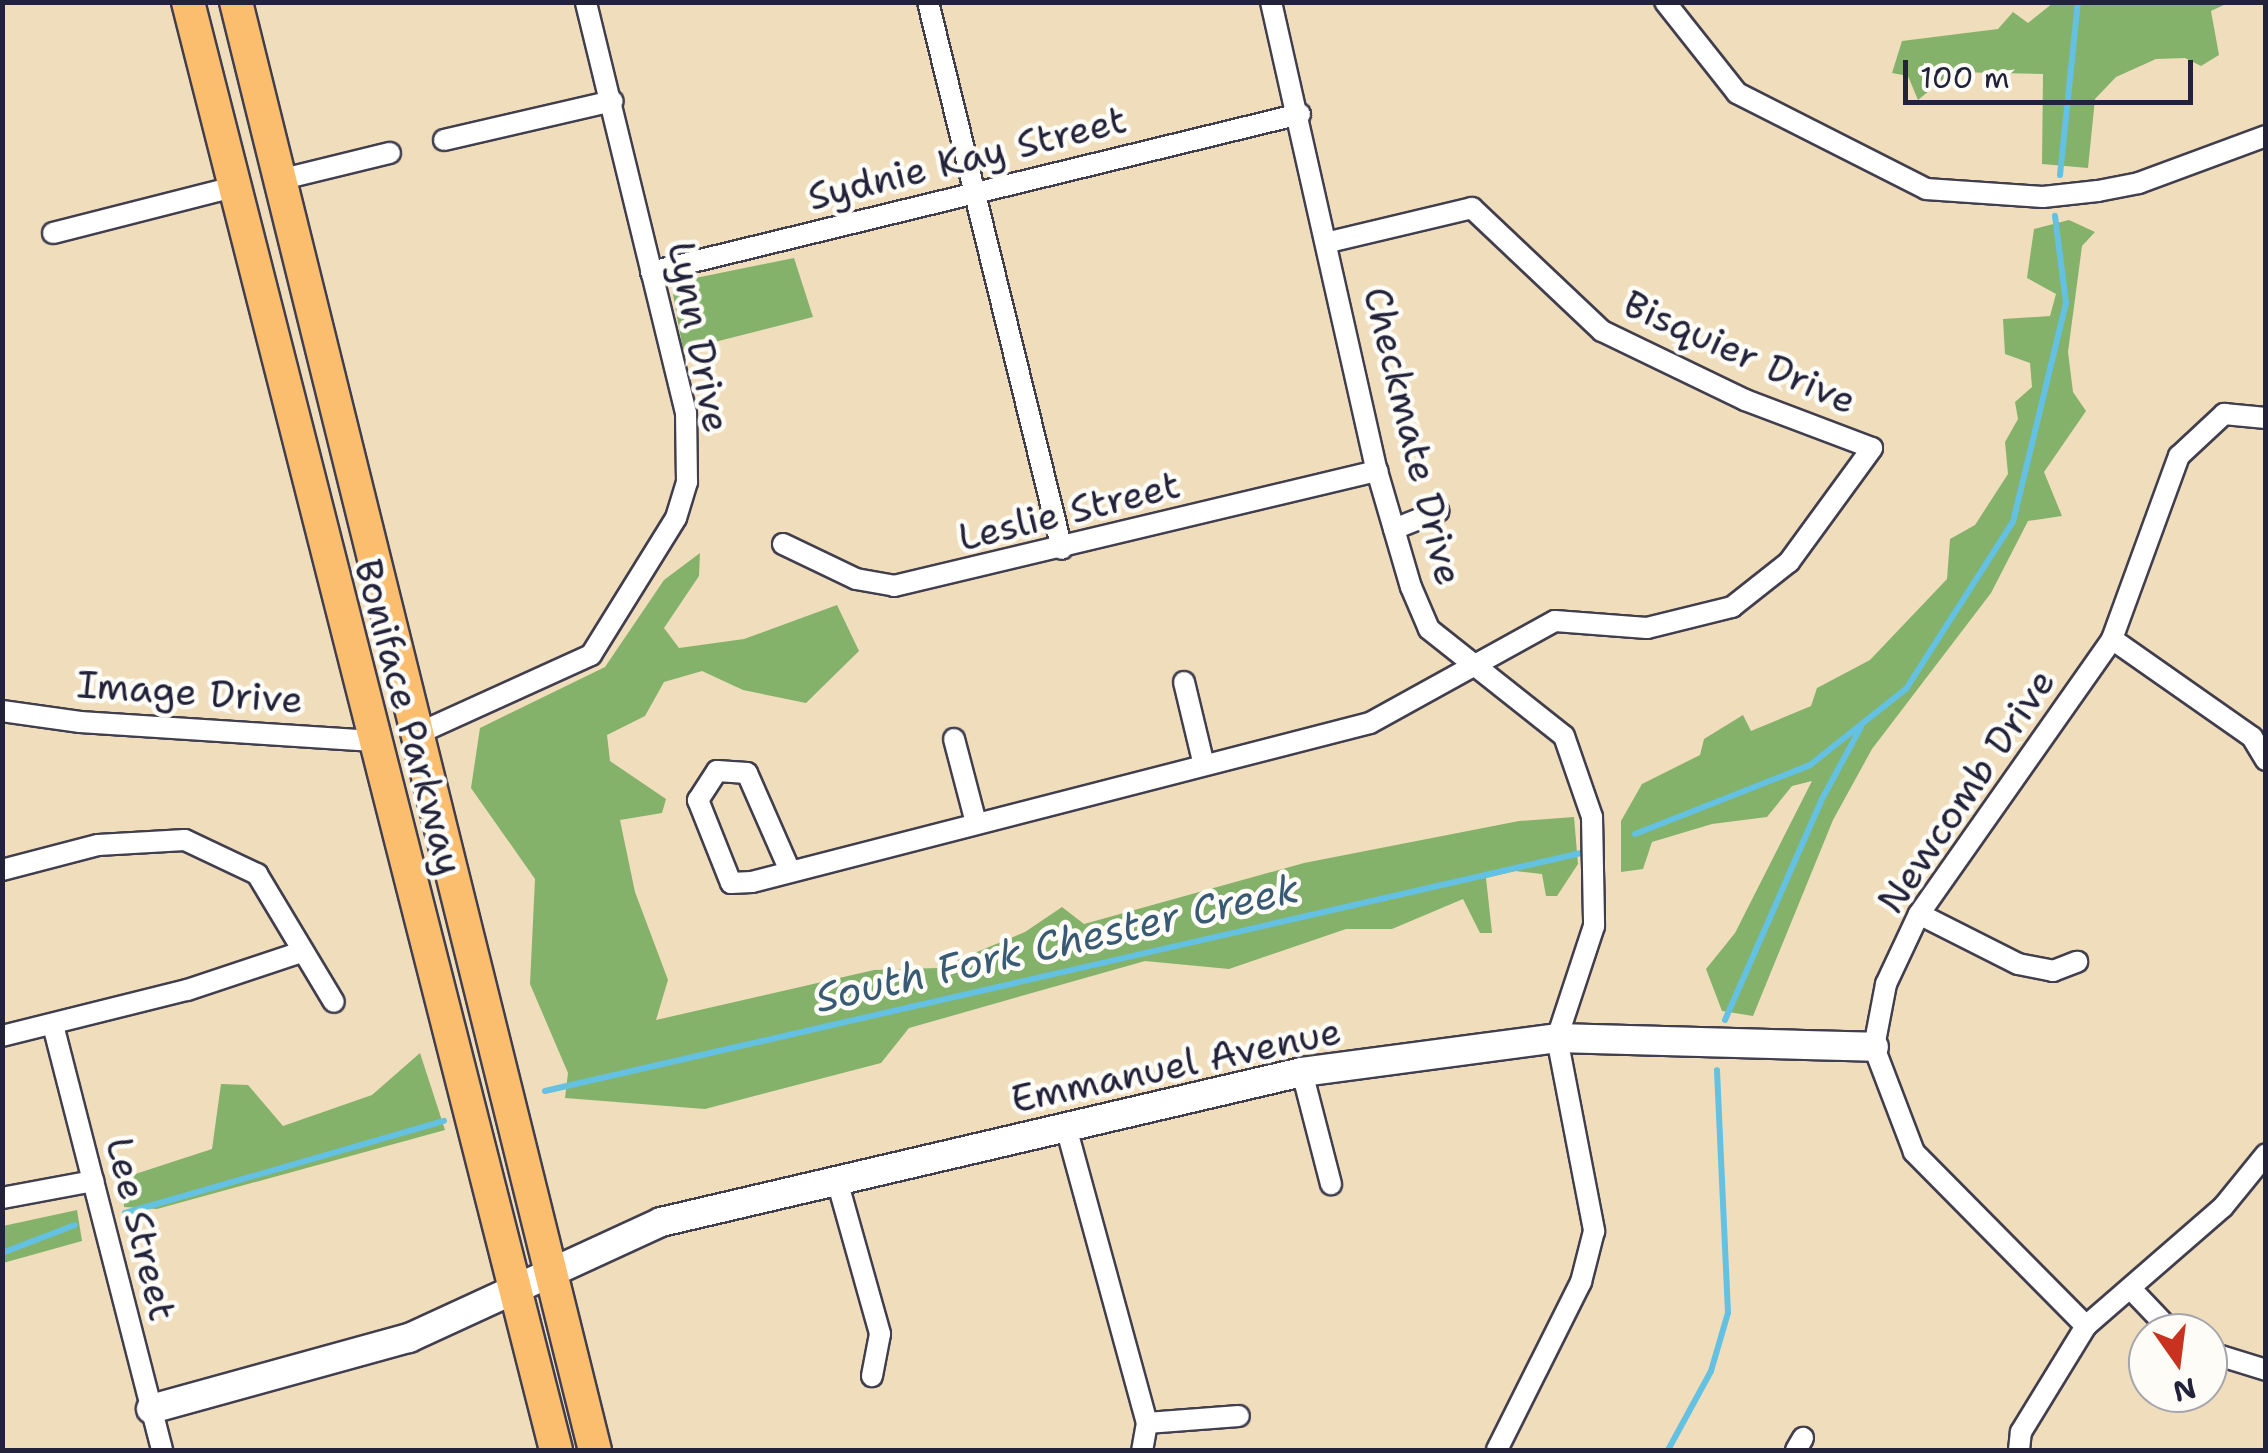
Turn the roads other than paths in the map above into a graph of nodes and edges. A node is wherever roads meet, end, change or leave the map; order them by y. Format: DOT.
graph roads {
  1 [pos="188,2"];
  2 [pos="236,2"];
  3 [pos="586,2"];
  4 [pos="928,2"];
  5 [pos="1272,2"];
  6 [pos="1665,2"];
  7 [pos="613,101"];
  8 [pos="1300,114"];
  9 [pos="2266,136"];
  10 [pos="444,140"];
  11 [pos="390,153"];
  12 [pos="284,179"];
  13 [pos="232,188"];
  14 [pos="971,193"];
  15 [pos="54,233"];
  16 [pos="1329,242"];
  17 [pos="652,272"];
  18 [pos="2266,418"];
  19 [pos="1377,471"];
  20 [pos="1438,511"];
  21 [pos="1394,529"];
  22 [pos="782,544"];
  23 [pos="1062,548"];
  24 [pos="2112,639"];
  25 [pos="1482,665"];
  26 [pos="1184,682"];
  27 [pos="2,711"];
  28 [pos="2258,729"];
  29 [pos="417,734"];
  30 [pos="954,739"];
  31 [pos="373,742"];
  32 [pos="2266,760"];
  33 [pos="1204,765"];
  34 [pos="976,823"];
  35 [pos="2,870"];
  36 [pos="790,871"];
  37 [pos="1919,914"];
  38 [pos="301,952"];
  39 [pos="2077,962"];
  40 [pos="334,1002"];
  41 [pos="53,1025"];
  42 [pos="2,1036"];
  43 [pos="1557,1038"];
  44 [pos="1874,1046"];
  45 [pos="1302,1072"];
  46 [pos="1066,1126"];
  47 [pos="2266,1154"];
  48 [pos="836,1177"];
  49 [pos="93,1181"];
  50 [pos="1332,1184"];
  51 [pos="2,1198"];
  52 [pos="547,1276"];
  53 [pos="516,1288"];
  54 [pos="2132,1290"];
  55 [pos="2154,1313"];
  56 [pos="2086,1326"];
  57 [pos="2228,1358"];
  58 [pos="2266,1370"];
  59 [pos="872,1376"];
  60 [pos="151,1409"];
  61 [pos="1239,1416"];
  62 [pos="1147,1423"];
  63 [pos="162,1450"];
  64 [pos="556,1450"];
  65 [pos="595,1450"];
  66 [pos="1142,1450"];
  67 [pos="1497,1450"];
  68 [pos="2018,1450"];
  1 -- 13 [label="main road, Boniface Parkway"];
  2 -- 12 [label="main road, Boniface Parkway"];
  3 -- 7 [label="street, Lynn Drive"];
  4 -- 14 [label="street"];
  5 -- 8 [label="street, Checkmate Drive"];
  6 -- 9 [label="street"];
  7 -- 10 [label="street"];
  7 -- 17 [label="street, Lynn Drive"];
  8 -- 14 [label="street, Sydnie Kay Street"];
  8 -- 16 [label="street, Checkmate Drive"];
  11 -- 12 [label="street"];
  12 -- 29 [label="main road, Boniface Parkway"];
  13 -- 15 [label="street"];
  13 -- 31 [label="main road, Boniface Parkway"];
  14 -- 17 [label="street, Sydnie Kay Street"];
  14 -- 23 [label="street"];
  16 -- 19 [label="street, Checkmate Drive"];
  16 -- 25 [label="street, Bisquier Drive"];
  17 -- 29 [label="street, Lynn Drive"];
  18 -- 24 [label="street, Newcomb Drive"];
  19 -- 21 [label="street, Checkmate Drive"];
  19 -- 23 [label="street, Leslie Street"];
  20 -- 21 [label="street"];
  21 -- 25 [label="street, Checkmate Drive"];
  22 -- 23 [label="street, Leslie Street"];
  24 -- 28 [label="street"];
  24 -- 37 [label="street, Newcomb Drive"];
  25 -- 33 [label="street"];
  25 -- 43 [label="street, Checkmate Drive"];
  26 -- 33 [label="street"];
  27 -- 31 [label="street, Image Drive"];
  28 -- 32 [label="street"];
  29 -- 52 [label="main road, Boniface Parkway"];
  30 -- 34 [label="street"];
  31 -- 53 [label="main road, Boniface Parkway"];
  33 -- 34 [label="street"];
  34 -- 36 [label="street"];
  35 -- 38 [label="street"];
  36 -- 36 [label="street"];
  37 -- 39 [label="street"];
  37 -- 44 [label="street, Newcomb Drive"];
  38 -- 40 [label="street"];
  38 -- 41 [label="street"];
  41 -- 42 [label="street"];
  41 -- 49 [label="street, Lee Street"];
  43 -- 44 [label="street, Emmanuel Avenue"];
  43 -- 45 [label="street, Emmanuel Avenue"];
  43 -- 67 [label="street, Checkmate Drive"];
  44 -- 56 [label="street"];
  45 -- 46 [label="street, Emmanuel Avenue"];
  45 -- 50 [label="street"];
  46 -- 48 [label="street, Emmanuel Avenue"];
  46 -- 62 [label="street"];
  47 -- 54 [label="street"];
  48 -- 52 [label="street, Emmanuel Avenue"];
  48 -- 59 [label="street"];
  49 -- 51 [label="street"];
  49 -- 60 [label="street, Lee Street"];
  52 -- 53 [label="street, Emmanuel Avenue"];
  52 -- 65 [label="main road, Boniface Parkway"];
  53 -- 60 [label="street, Emmanuel Avenue"];
  53 -- 64 [label="main road, Boniface Parkway"];
  54 -- 55 [label="street"];
  54 -- 56 [label="street"];
  56 -- 68 [label="street"];
  57 -- 58 [label="street"];
  60 -- 63 [label="street, Lee Street"];
  61 -- 62 [label="street"];
  62 -- 66 [label="street"];
}
